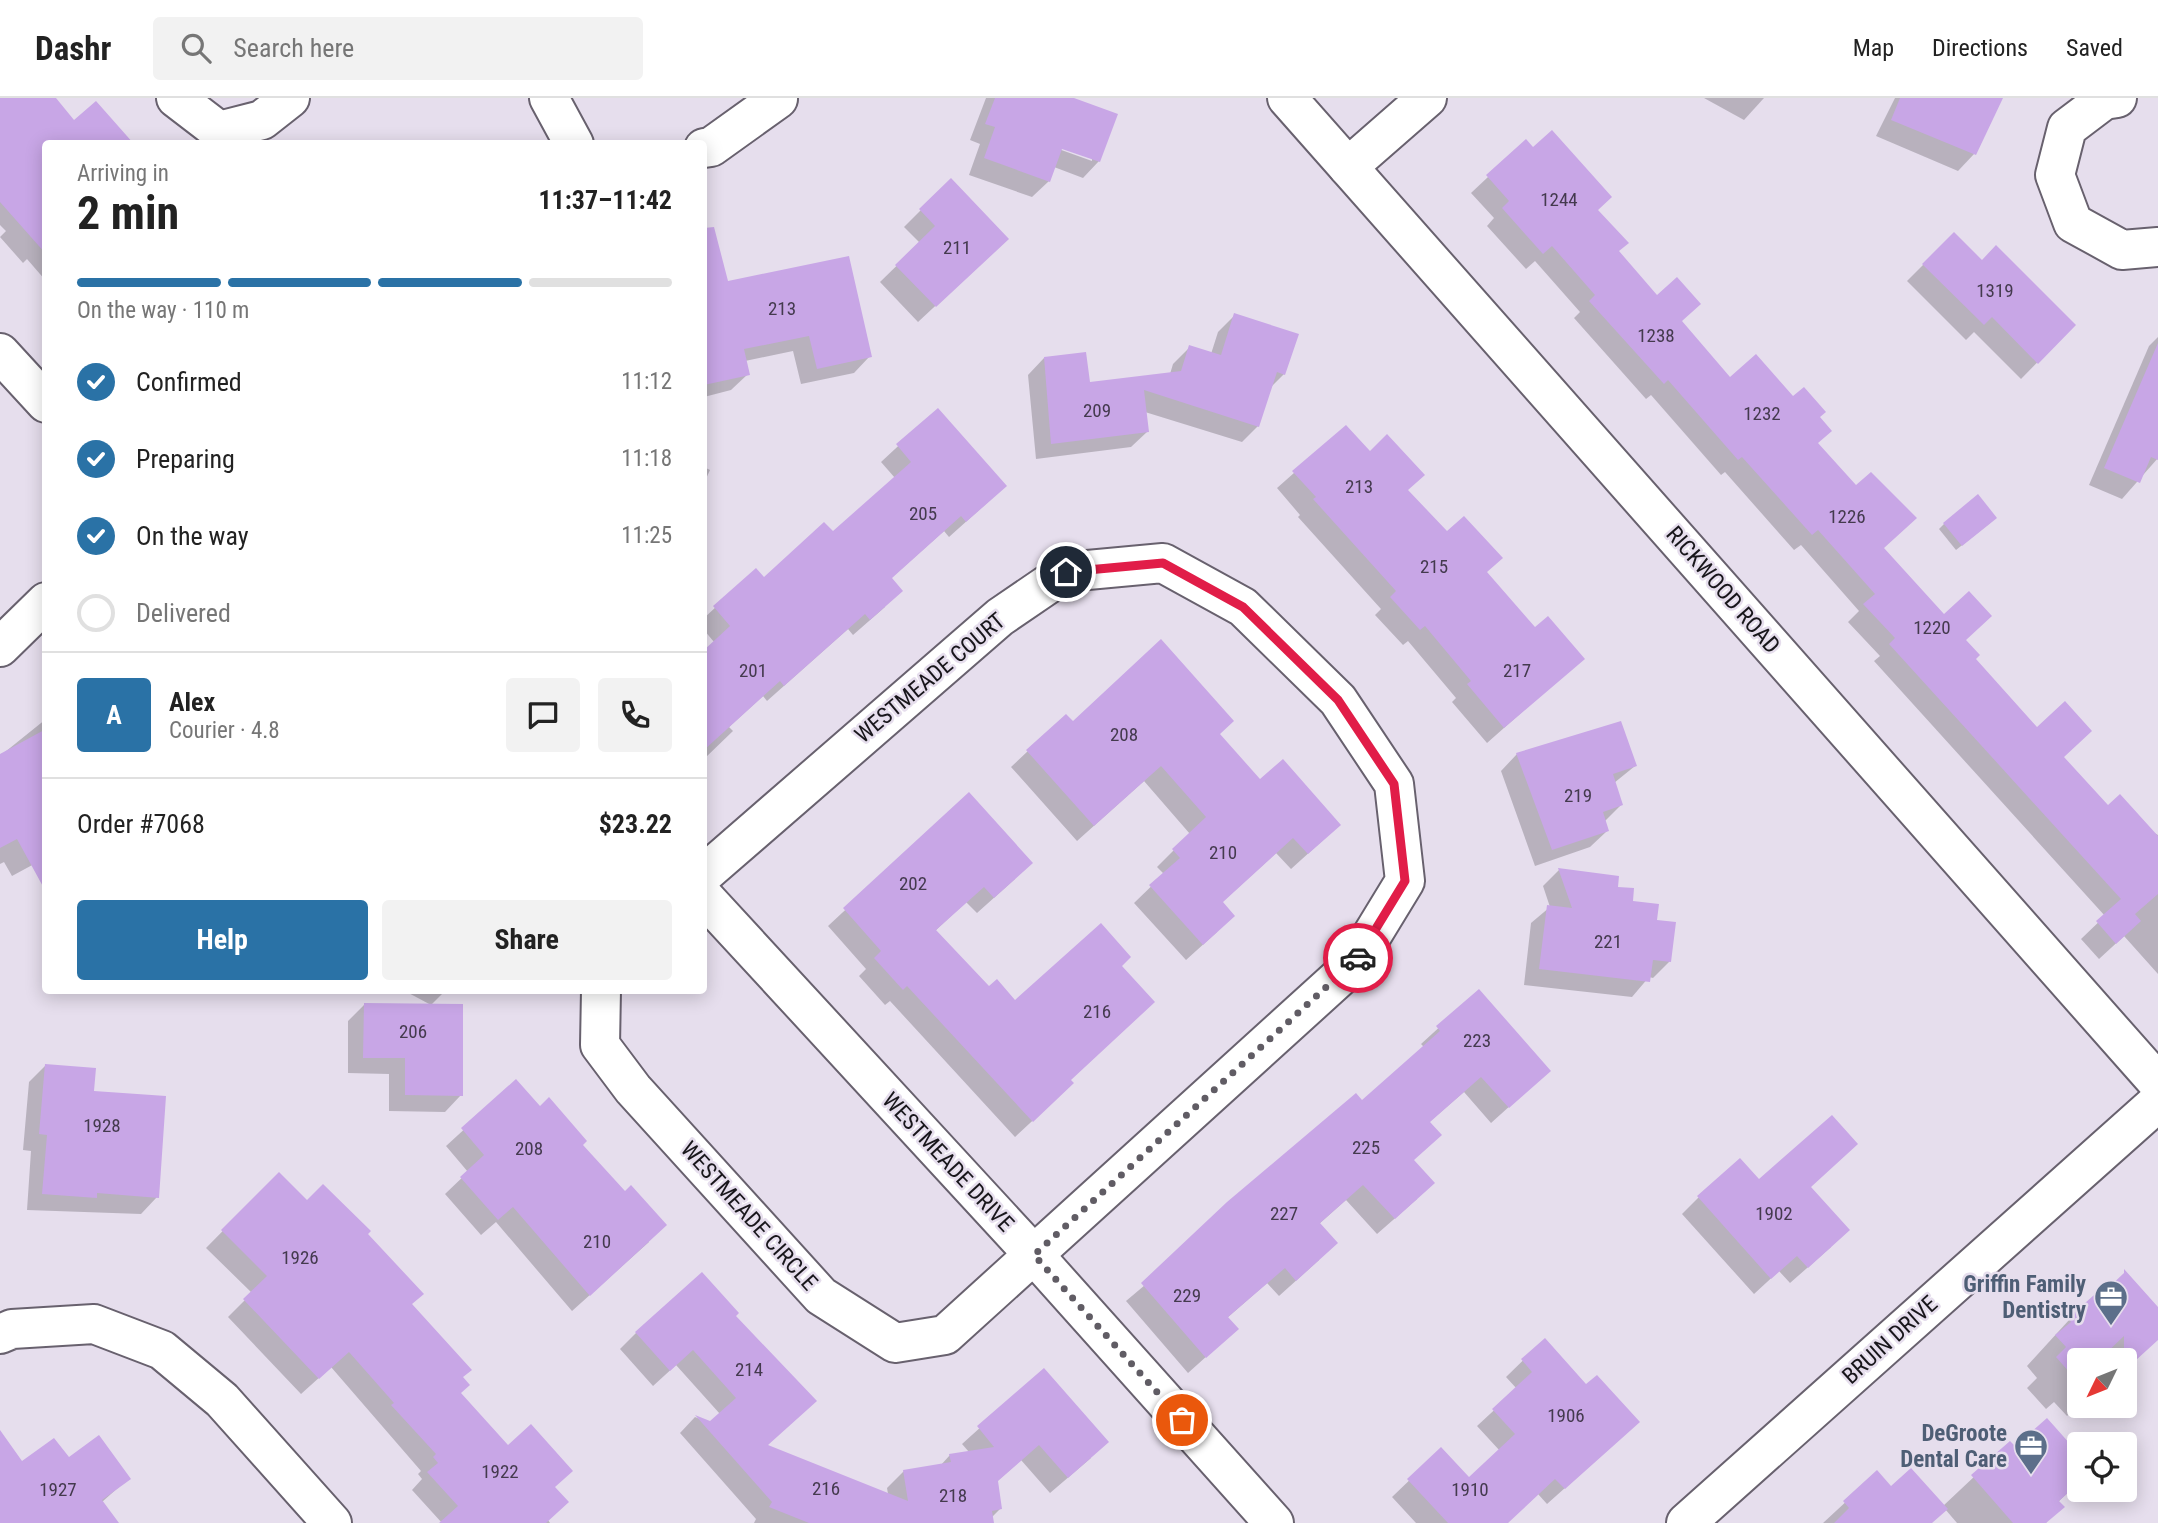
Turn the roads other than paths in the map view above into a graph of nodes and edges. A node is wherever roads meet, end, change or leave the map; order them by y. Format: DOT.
graph roads {
  1 [pos="176,98"];
  2 [pos="290,98"];
  3 [pos="549,98"];
  4 [pos="1287,98"];
  5 [pos="1427,98"];
  6 [pos="2117,98"];
  7 [pos="778,100"];
  8 [pos="572,140"];
  9 [pos="707,147"];
  10 [pos="1348,167"];
  11 [pos="2158,247"];
  12 [pos="0,353"];
  13 [pos="42,399"];
  14 [pos="42,606"];
  15 [pos="0,647"];
  16 [pos="707,871"];
  17 [pos="707,900"];
  18 [pos="601,994"];
  19 [pos="2158,1083"];
  20 [pos="2158,1102"];
  21 [pos="1034,1255"];
  22 [pos="0,1334"];
  23 [pos="332,1523"];
  24 [pos="1274,1523"];
  25 [pos="1686,1523"];
  1 -- 2 [label="street"];
  3 -- 8 [label="street"];
  4 -- 10 [label="street, RICKWOOD ROAD"];
  5 -- 10 [label="street"];
  6 -- 11 [label="street"];
  7 -- 9 [label="street"];
  10 -- 19 [label="street, RICKWOOD ROAD"];
  12 -- 13 [label="street"];
  14 -- 15 [label="street"];
  16 -- 21 [label="street, WESTMEADE COURT"];
  17 -- 21 [label="street, WESTMEADE DRIVE"];
  18 -- 21 [label="street, WESTMEADE CIRCLE"];
  20 -- 25 [label="street, BRUIN DRIVE"];
  21 -- 24 [label="street, WESTMEADE DRIVE"];
  22 -- 23 [label="street"];
}
